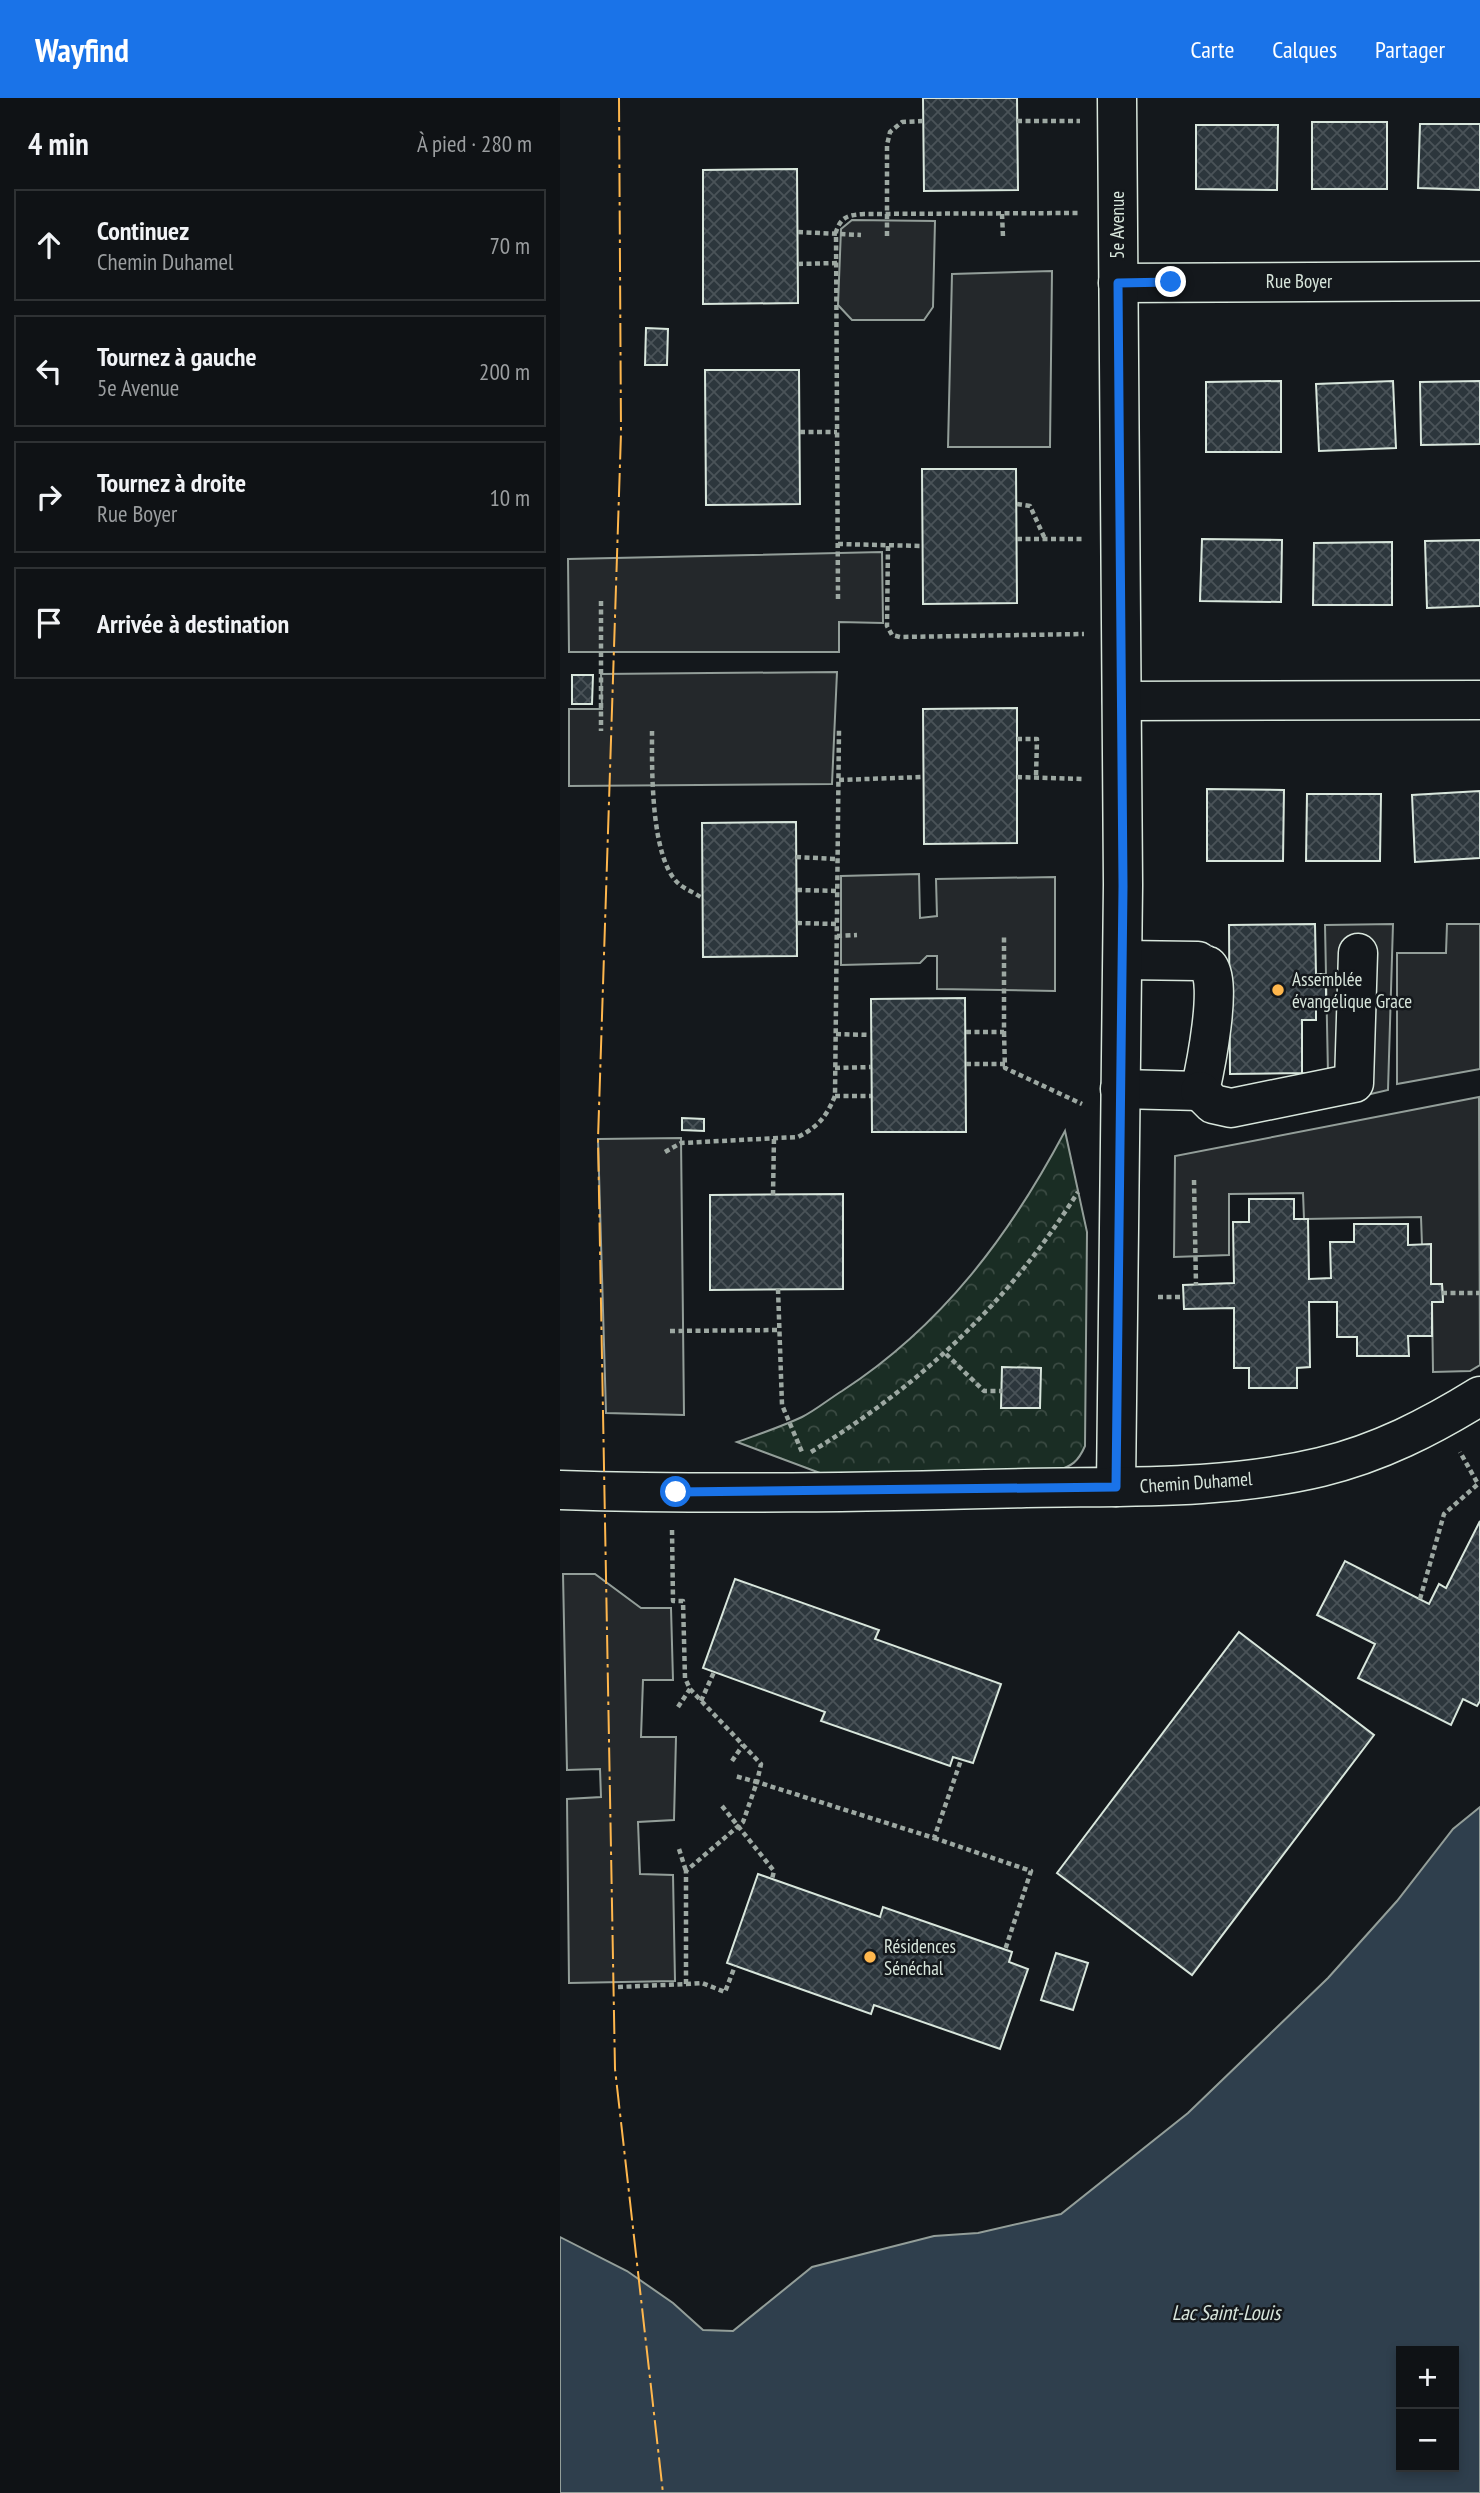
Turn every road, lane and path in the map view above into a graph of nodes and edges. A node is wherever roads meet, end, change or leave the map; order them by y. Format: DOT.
graph roads {
  1 [pos="1117,110"];
  2 [pos="923,121"];
  3 [pos="1017,121"];
  4 [pos="1002,213"];
  5 [pos="887,214"];
  6 [pos="1117,214"];
  7 [pos="798,232"];
  8 [pos="836,232"];
  9 [pos="861,235"];
  10 [pos="887,236"];
  11 [pos="1003,237"];
  12 [pos="836,263"];
  13 [pos="798,264"];
  14 [pos="1480,281"];
  15 [pos="1118,283"];
  16 [pos="800,432"];
  17 [pos="838,432"];
  18 [pos="1017,504"];
  19 [pos="1017,539"];
  20 [pos="1045,539"];
  21 [pos="1119,539"];
  22 [pos="838,544"];
  23 [pos="888,546"];
  24 [pos="922,546"];
  25 [pos="838,599"];
  26 [pos="601,601"];
  27 [pos="1120,633"];
  28 [pos="1480,700"];
  29 [pos="1122,701"];
  30 [pos="839,729"];
  31 [pos="601,731"];
  32 [pos="652,731"];
  33 [pos="1017,739"];
  34 [pos="923,777"];
  35 [pos="1017,777"];
  36 [pos="1036,777"];
  37 [pos="839,780"];
  38 [pos="1123,780"];
  39 [pos="796,857"];
  40 [pos="838,859"];
  41 [pos="797,890"];
  42 [pos="838,891"];
  43 [pos="702,898"];
  44 [pos="796,923"];
  45 [pos="838,924"];
  46 [pos="857,935"];
  47 [pos="837,936"];
  48 [pos="1004,936"];
  49 [pos="1358,953"];
  50 [pos="1123,960"];
  51 [pos="966,1032"];
  52 [pos="1004,1032"];
  53 [pos="836,1034"];
  54 [pos="871,1035"];
  55 [pos="965,1064"];
  56 [pos="1005,1064"];
  57 [pos="871,1067"];
  58 [pos="835,1068"];
  59 [pos="1200,1091"];
  60 [pos="835,1096"];
  61 [pos="871,1097"];
  62 [pos="1120,1101"];
  63 [pos="774,1138"];
  64 [pos="665,1152"];
  65 [pos="1194,1180"];
  66 [pos="1081,1188"];
  67 [pos="773,1195"];
  68 [pos="1196,1284"];
  69 [pos="778,1289"];
  70 [pos="1442,1293"];
  71 [pos="1480,1293"];
  72 [pos="778,1330"];
  73 [pos="670,1331"];
  74 [pos="946,1354"];
  75 [pos="1002,1391"];
  76 [pos="1480,1396"];
  77 [pos="1442,1419"];
  78 [pos="1116,1487"];
  79 [pos="560,1490"];
  80 [pos="672,1528"];
  81 [pos="1420,1599"];
  82 [pos="714,1672"];
  83 [pos="690,1689"];
  84 [pos="701,1701"];
  85 [pos="678,1707"];
  86 [pos="743,1745"];
  87 [pos="961,1760"];
  88 [pos="732,1761"];
  89 [pos="735,1776"];
  90 [pos="757,1782"];
  91 [pos="722,1806"];
  92 [pos="738,1825"];
  93 [pos="934,1838"];
  94 [pos="679,1849"];
  95 [pos="686,1871"];
  96 [pos="772,1879"];
  97 [pos="1005,1950"];
  98 [pos="735,1966"];
  99 [pos="686,1984"];
  100 [pos="618,1987"];
  1 -- 3 [label="path"];
  1 -- 6 [label="street, 5e Avenue"];
  2 -- 5 [label="path"];
  4 -- 5 [label="path"];
  4 -- 6 [label="path"];
  4 -- 11 [label="path"];
  5 -- 8 [label="path"];
  5 -- 10 [label="path"];
  6 -- 15 [label="street, 5e Avenue"];
  7 -- 8 [label="path"];
  8 -- 9 [label="path"];
  8 -- 12 [label="path"];
  12 -- 13 [label="path"];
  12 -- 17 [label="path"];
  14 -- 15 [label="street, Rue Boyer"];
  15 -- 21 [label="street, 5e Avenue"];
  16 -- 17 [label="path"];
  17 -- 22 [label="path"];
  18 -- 20 [label="path"];
  19 -- 20 [label="path"];
  20 -- 21 [label="path"];
  21 -- 27 [label="street, 5e Avenue"];
  22 -- 23 [label="path"];
  22 -- 25 [label="path"];
  23 -- 24 [label="path"];
  23 -- 27 [label="path"];
  26 -- 31 [label="path"];
  27 -- 29 [label="street, 5e Avenue"];
  28 -- 29 [label="street"];
  29 -- 38 [label="street, 5e Avenue"];
  30 -- 37 [label="path"];
  32 -- 43 [label="path"];
  33 -- 36 [label="path"];
  34 -- 37 [label="path"];
  35 -- 36 [label="path"];
  36 -- 38 [label="path"];
  37 -- 40 [label="path"];
  38 -- 50 [label="street, 5e Avenue"];
  39 -- 40 [label="path"];
  40 -- 42 [label="path"];
  41 -- 42 [label="path"];
  42 -- 45 [label="path"];
  44 -- 45 [label="path"];
  45 -- 47 [label="path"];
  46 -- 47 [label="path"];
  47 -- 53 [label="path"];
  48 -- 52 [label="path"];
  49 -- 59 [label="street"];
  50 -- 59 [label="street"];
  50 -- 62 [label="street, 5e Avenue"];
  51 -- 52 [label="path"];
  52 -- 56 [label="path"];
  53 -- 54 [label="path"];
  53 -- 58 [label="path"];
  55 -- 56 [label="path"];
  56 -- 62 [label="path"];
  57 -- 58 [label="path"];
  58 -- 60 [label="path"];
  59 -- 62 [label="street"];
  60 -- 61 [label="path"];
  60 -- 63 [label="path"];
  62 -- 78 [label="street, 5e Avenue"];
  63 -- 64 [label="path"];
  63 -- 67 [label="path"];
  65 -- 68 [label="path"];
  66 -- 74 [label="path"];
  69 -- 72 [label="path"];
  70 -- 71 [label="path"];
  72 -- 73 [label="path"];
  72 -- 74 [label="path"];
  74 -- 75 [label="path"];
  76 -- 77 [label="street, Chemin Duhamel"];
  77 -- 78 [label="street, Chemin Duhamel"];
  77 -- 81 [label="path"];
  78 -- 79 [label="street, Chemin Duhamel"];
  80 -- 83 [label="path"];
  82 -- 84 [label="path"];
  83 -- 84 [label="path"];
  83 -- 85 [label="path"];
  84 -- 86 [label="path"];
  86 -- 88 [label="path"];
  86 -- 90 [label="path"];
  87 -- 93 [label="path"];
  89 -- 90 [label="path"];
  90 -- 92 [label="path"];
  90 -- 93 [label="path"];
  91 -- 92 [label="path"];
  92 -- 95 [label="path"];
  92 -- 96 [label="path"];
  93 -- 97 [label="path"];
  94 -- 95 [label="path"];
  95 -- 99 [label="path"];
  98 -- 99 [label="path"];
  99 -- 100 [label="path"];
}
